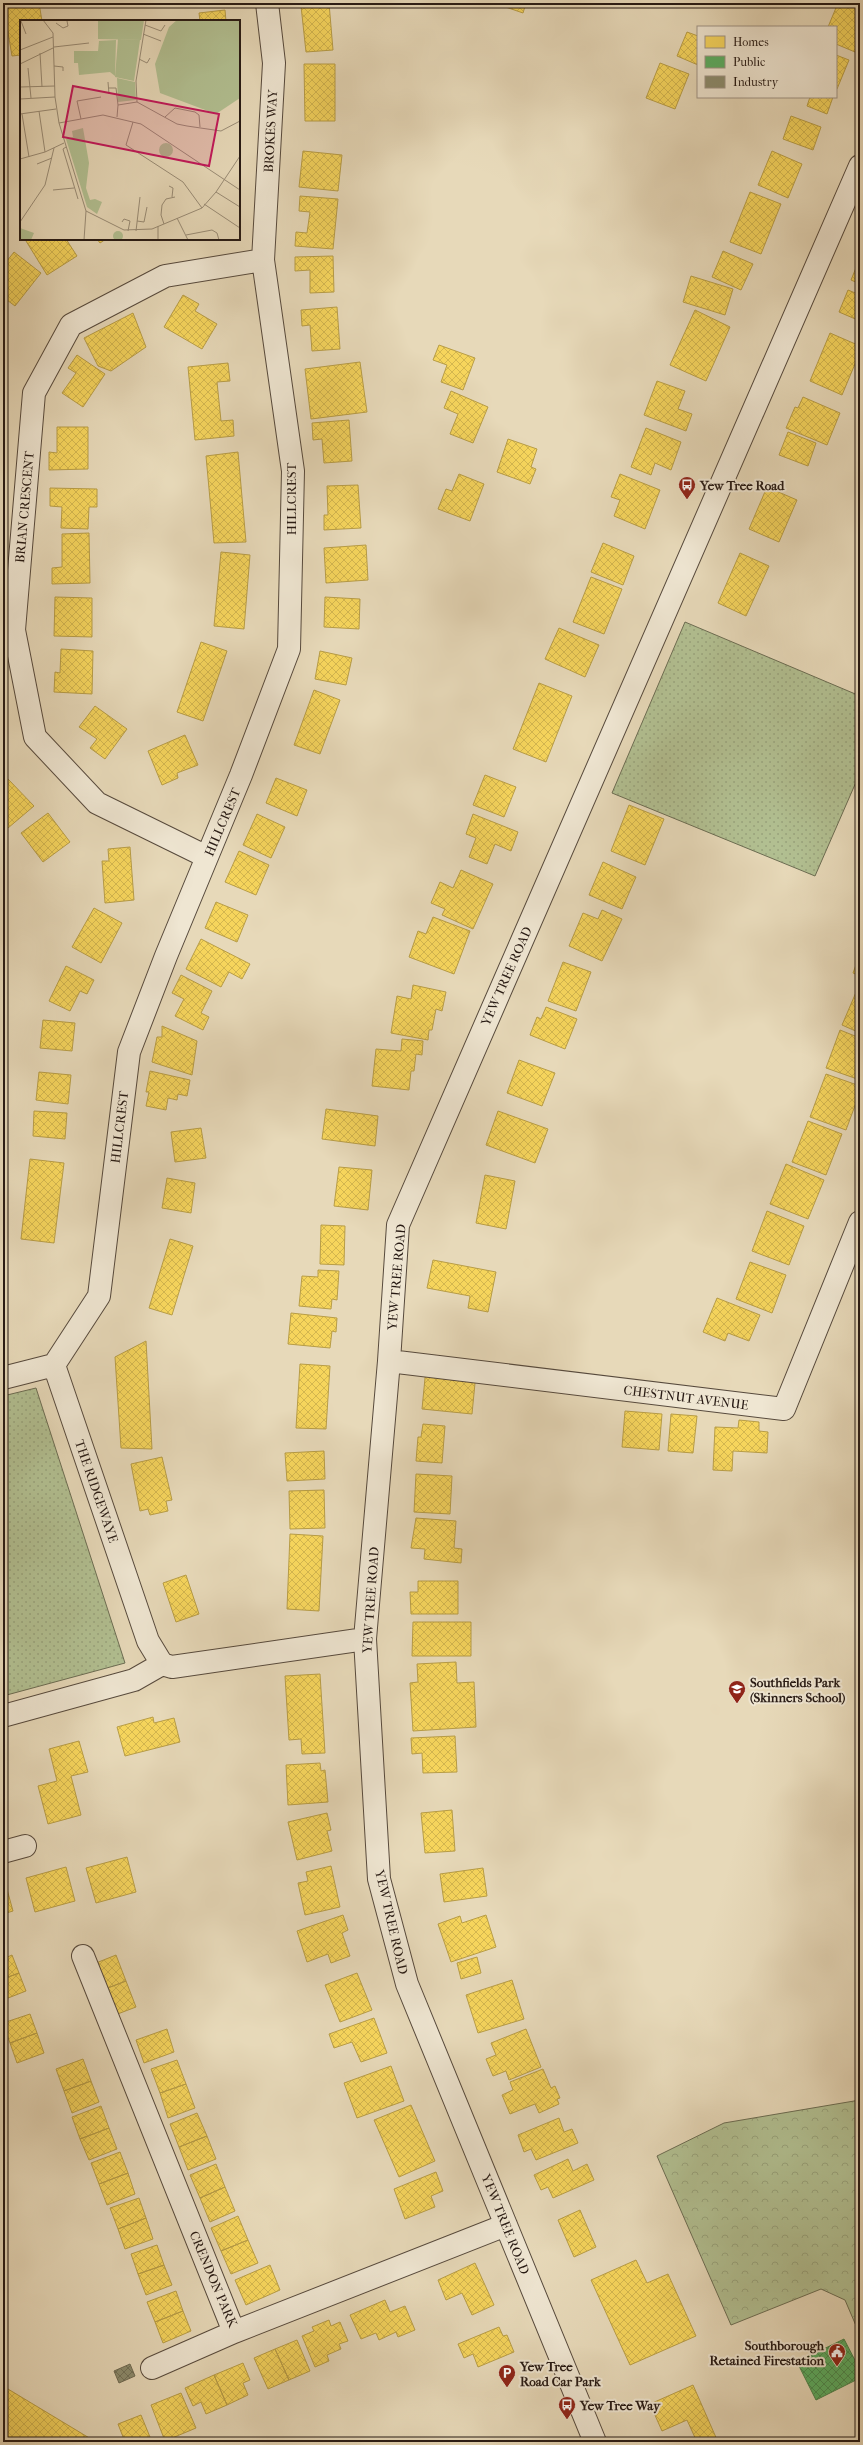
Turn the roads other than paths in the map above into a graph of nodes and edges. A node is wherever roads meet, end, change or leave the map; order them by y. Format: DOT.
graph roads {
  1 [pos="268,3"];
  2 [pos="860,166"];
  3 [pos="263,260"];
  4 [pos="207,857"];
  5 [pos="860,1222"];
  6 [pos="389,1361"];
  7 [pos="54,1365"];
  8 [pos="3,1378"];
  9 [pos="365,1639"];
  10 [pos="162,1664"];
  11 [pos="3,1716"];
  12 [pos="25,1846"];
  13 [pos="3,1852"];
  14 [pos="83,1956"];
  15 [pos="506,2226"];
  16 [pos="234,2332"];
  17 [pos="152,2368"];
  18 [pos="595,2442"];
  1 -- 3 [label="street, BROKES WAY"];
  2 -- 6 [label="street, YEW TREE ROAD"];
  3 -- 4 [label="street, HILLCREST"];
  3 -- 4 [label="street, BRIAN CRESCENT"];
  4 -- 7 [label="street, HILLCREST"];
  5 -- 6 [label="street, CHESTNUT AVENUE"];
  6 -- 9 [label="street, YEW TREE ROAD"];
  7 -- 8 [label="street"];
  7 -- 10 [label="street, THE RIDGEWAYE"];
  9 -- 10 [label="street"];
  9 -- 15 [label="street, YEW TREE ROAD"];
  10 -- 11 [label="street"];
  12 -- 13 [label="street"];
  14 -- 16 [label="street, CRENDON PARK"];
  15 -- 16 [label="street, CRENDON PARK"];
  15 -- 18 [label="street, YEW TREE ROAD"];
  16 -- 17 [label="street"];
}
